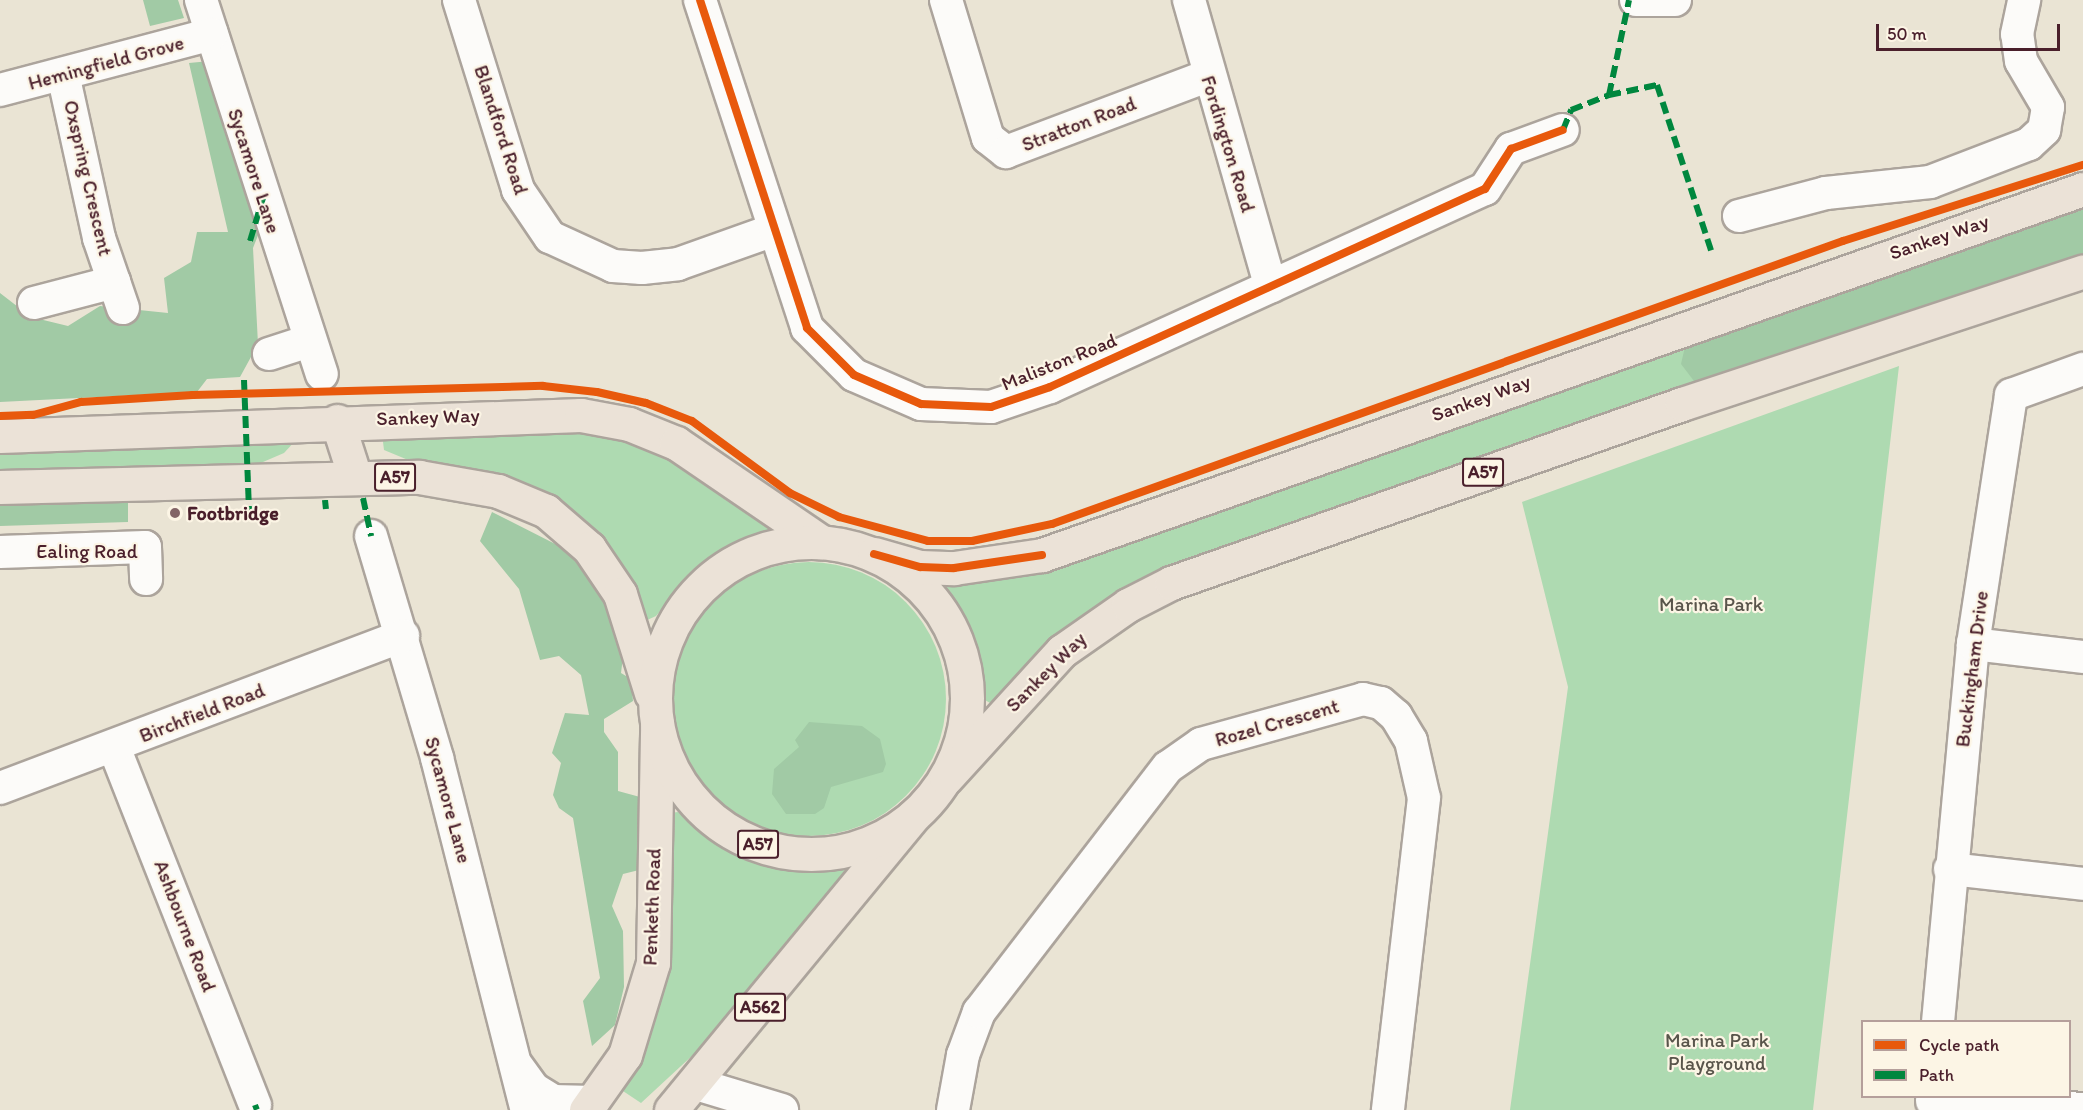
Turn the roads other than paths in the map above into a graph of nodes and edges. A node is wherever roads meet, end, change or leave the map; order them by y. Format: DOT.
graph roads {
  1 [pos="201,0"];
  2 [pos="459,0"];
  3 [pos="700,0"];
  4 [pos="946,0"];
  5 [pos="1189,0"];
  6 [pos="1636,0"];
  7 [pos="1675,0"];
  8 [pos="2024,0"];
  9 [pos="212,34"];
  10 [pos="63,74"];
  11 [pos="1207,76"];
  12 [pos="0,90"];
  13 [pos="1563,130"];
  14 [pos="2083,189"];
  15 [pos="1739,216"];
  16 [pos="771,231"];
  17 [pos="2083,271"];
  18 [pos="1270,287"];
  19 [pos="34,303"];
  20 [pos="309,341"];
  21 [pos="269,354"];
  22 [pos="2083,369"];
  23 [pos="322,374"];
  24 [pos="337,421"];
  25 [pos="0,436"];
  26 [pos="355,477"];
  27 [pos="0,487"];
  28 [pos="371,536"];
  29 [pos="821,542"];
  30 [pos="0,552"];
  31 [pos="874,555"];
  32 [pos="146,579"];
  33 [pos="403,636"];
  34 [pos="1973,644"];
  35 [pos="2083,657"];
  36 [pos="656,720"];
  37 [pos="114,747"];
  38 [pos="946,778"];
  39 [pos="0,788"];
  40 [pos="912,818"];
  41 [pos="1950,869"];
  42 [pos="2083,884"];
  43 [pos="1938,1020"];
  44 [pos="517,1066"];
  45 [pos="685,1095"];
  46 [pos="1932,1102"];
  47 [pos="256,1104"];
  48 [pos="589,1106"];
  49 [pos="527,1110"];
  50 [pos="660,1110"];
  51 [pos="782,1110"];
  52 [pos="953,1110"];
  53 [pos="1389,1110"];
  54 [pos="2083,1110"];
  1 -- 9 [label="street, Sycamore Lane"];
  2 -- 16 [label="street, Blandford Road"];
  3 -- 16 [label="street, Maliston Road"];
  4 -- 11 [label="street, Stratton Road"];
  5 -- 11 [label="street, Fordington Road"];
  6 -- 7 [label="street"];
  8 -- 15 [label="street"];
  9 -- 10 [label="street, Hemingfield Grove"];
  9 -- 20 [label="street, Sycamore Lane"];
  10 -- 12 [label="street, Hemingfield Grove"];
  10 -- 19 [label="street, Oxspring Crescent"];
  11 -- 18 [label="street, Fordington Road"];
  13 -- 18 [label="street, Maliston Road"];
  14 -- 31 [label="main road, Sankey Way / A57"];
  16 -- 18 [label="street, Maliston Road"];
  17 -- 38 [label="main road, Sankey Way / A57"];
  20 -- 21 [label="street"];
  20 -- 23 [label="street, Sycamore Lane"];
  22 -- 34 [label="street, Buckingham Drive"];
  24 -- 25 [label="main road, Sankey Way / A57"];
  24 -- 26 [label="main road"];
  24 -- 29 [label="main road, Sankey Way / A57"];
  26 -- 27 [label="main road, A57"];
  26 -- 36 [label="main road, A57"];
  28 -- 33 [label="street, Sycamore Lane"];
  29 -- 31 [label="main road, A57"];
  29 -- 36 [label="main road, A57"];
  30 -- 32 [label="street, Ealing Road"];
  31 -- 38 [label="main road, A57"];
  33 -- 37 [label="street, Birchfield Road"];
  33 -- 44 [label="street, Sycamore Lane"];
  34 -- 35 [label="street"];
  34 -- 41 [label="street, Buckingham Drive"];
  36 -- 40 [label="main road, A57"];
  36 -- 48 [label="main road, Penketh Road"];
  37 -- 39 [label="street, Birchfield Road"];
  37 -- 47 [label="street, Ashbourne Road"];
  38 -- 40 [label="main road, A57"];
  40 -- 45 [label="main road, A562"];
  41 -- 42 [label="street"];
  41 -- 43 [label="street, Buckingham Drive"];
  44 -- 48 [label="street, Sycamore Lane"];
  44 -- 49 [label="street, Sycamore Lane"];
  45 -- 50 [label="street"];
  45 -- 51 [label="street"];
  46 -- 54 [label="street"];
  52 -- 53 [label="street, Rozel Crescent"];
}
